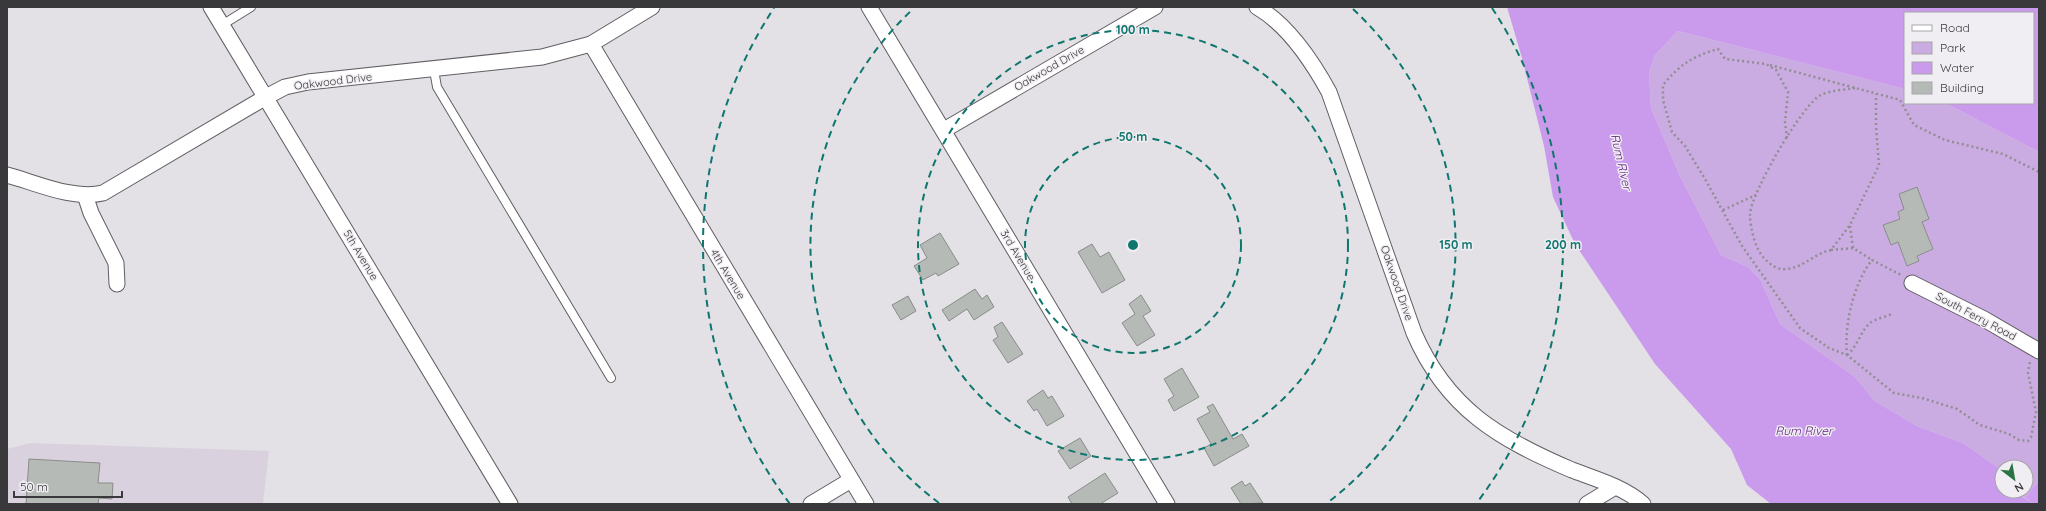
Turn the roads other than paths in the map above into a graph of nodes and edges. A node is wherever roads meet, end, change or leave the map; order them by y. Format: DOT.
graph roads {
  1 [pos="211,7"];
  2 [pos="251,7"];
  3 [pos="652,7"];
  4 [pos="869,7"];
  5 [pos="1155,7"];
  6 [pos="1257,7"];
  7 [pos="1133,12"];
  8 [pos="222,25"];
  9 [pos="591,44"];
  10 [pos="434,70"];
  11 [pos="266,97"];
  12 [pos="944,130"];
  13 [pos="7,175"];
  14 [pos="85,195"];
  15 [pos="1912,283"];
  16 [pos="116,284"];
  17 [pos="2035,353"];
  18 [pos="612,378"];
  19 [pos="851,480"];
  20 [pos="1615,487"];
  21 [pos="510,504"];
  22 [pos="811,504"];
  23 [pos="866,504"];
  24 [pos="1167,504"];
  25 [pos="1587,504"];
  26 [pos="1643,504"];
  1 -- 8 [label="street, 5th Avenue"];
  2 -- 8 [label="lane"];
  3 -- 9 [label="street, Oakwood Drive"];
  4 -- 12 [label="street, 3rd Avenue"];
  5 -- 7 [label="street, Oakwood Drive"];
  6 -- 20 [label="street, Oakwood Drive"];
  7 -- 12 [label="street, Oakwood Drive"];
  8 -- 11 [label="street, 5th Avenue"];
  9 -- 10 [label="street, Oakwood Drive"];
  9 -- 19 [label="street, 4th Avenue"];
  10 -- 11 [label="street, Oakwood Drive"];
  10 -- 18 [label="lane"];
  11 -- 14 [label="street, Oakwood Drive"];
  11 -- 21 [label="street, 5th Avenue"];
  12 -- 24 [label="street, 3rd Avenue"];
  13 -- 14 [label="street, Oakwood Drive"];
  14 -- 16 [label="street"];
  15 -- 17 [label="street, South Ferry Road"];
  19 -- 22 [label="street"];
  19 -- 23 [label="street, 4th Avenue"];
  20 -- 25 [label="street"];
  20 -- 26 [label="street, Oakwood Drive"];
}
